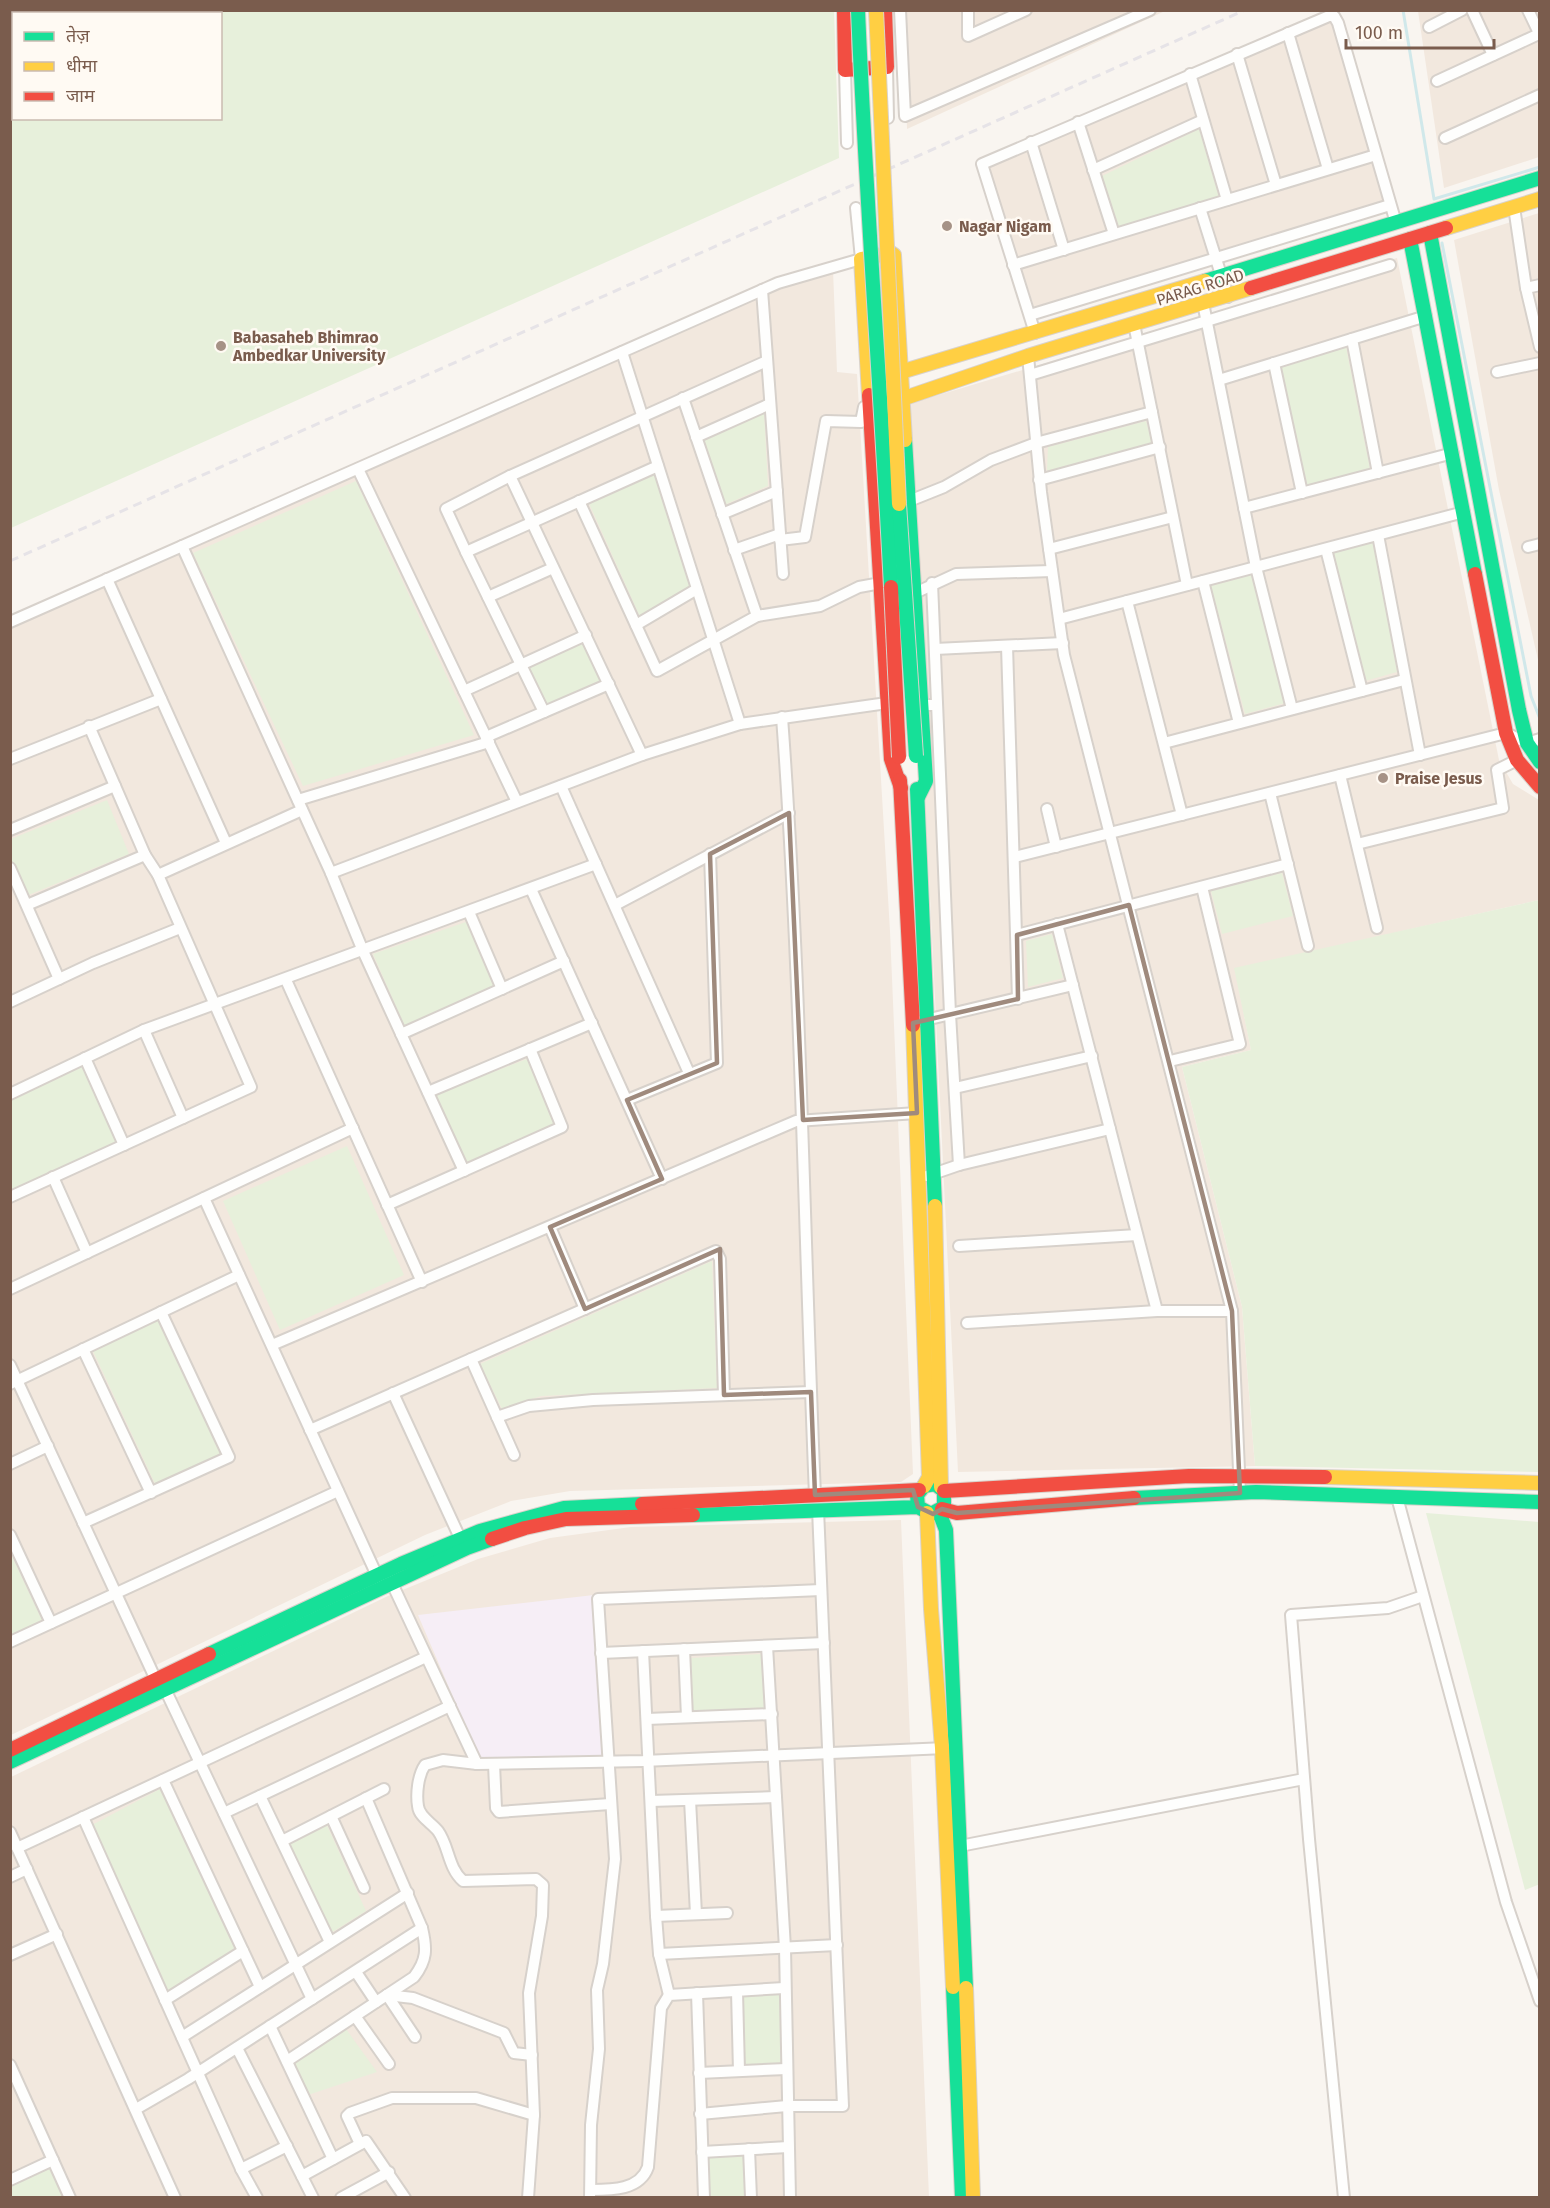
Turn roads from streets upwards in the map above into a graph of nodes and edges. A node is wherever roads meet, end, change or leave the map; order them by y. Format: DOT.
graph roads {
  1 [pos="844,10"];
  2 [pos="858,10"];
  3 [pos="876,10"];
  4 [pos="885,10"];
  5 [pos="900,10"];
  6 [pos="968,10"];
  7 [pos="1026,10"];
  8 [pos="1150,10"];
  9 [pos="1462,10"];
  10 [pos="1472,10"];
  11 [pos="1528,10"];
  12 [pos="1429,27"];
  13 [pos="1288,33"];
  14 [pos="1539,35"];
  15 [pos="1238,54"];
  16 [pos="1493,55"];
  17 [pos="887,67"];
  18 [pos="845,70"];
  19 [pos="1190,74"];
  20 [pos="1437,81"];
  21 [pos="1539,95"];
  22 [pos="1203,120"];
  23 [pos="1078,122"];
  24 [pos="888,130"];
  25 [pos="1445,138"];
  26 [pos="1031,142"];
  27 [pos="847,143"];
  28 [pos="1376,155"];
  29 [pos="1093,170"];
  30 [pos="1328,170"];
  31 [pos="1539,178"];
  32 [pos="1275,185"];
  33 [pos="1539,199"];
  34 [pos="889,200"];
  35 [pos="1227,200"];
  36 [pos="1514,207"];
  37 [pos="856,208"];
  38 [pos="1200,208"];
  39 [pos="1439,209"];
  40 [pos="1393,214"];
  41 [pos="1444,228"];
  42 [pos="1430,233"];
  43 [pos="1114,234"];
  44 [pos="1410,239"];
  45 [pos="1064,250"];
  46 [pos="894,255"];
  47 [pos="858,259"];
  48 [pos="1013,265"];
  49 [pos="1390,265"];
  50 [pos="1219,267"];
  51 [pos="1539,285"];
  52 [pos="1526,288"];
  53 [pos="762,291"];
  54 [pos="1228,297"];
  55 [pos="1203,303"];
  56 [pos="1426,316"];
  57 [pos="1207,321"];
  58 [pos="1134,324"];
  59 [pos="1033,325"];
  60 [pos="1352,339"];
  61 [pos="1138,342"];
  62 [pos="1539,347"];
  63 [pos="622,352"];
  64 [pos="1028,356"];
  65 [pos="767,361"];
  66 [pos="1274,363"];
  67 [pos="1539,363"];
  68 [pos="1497,372"];
  69 [pos="901,373"];
  70 [pos="1030,375"];
  71 [pos="869,377"];
  72 [pos="1219,380"];
  73 [pos="683,398"];
  74 [pos="903,399"];
  75 [pos="770,404"];
  76 [pos="870,406"];
  77 [pos="1152,412"];
  78 [pos="642,416"];
  79 [pos="696,437"];
  80 [pos="1036,443"];
  81 [pos="1160,447"];
  82 [pos="1453,453"];
  83 [pos="658,466"];
  84 [pos="358,469"];
  85 [pos="1378,473"];
  86 [pos="510,476"];
  87 [pos="1039,480"];
  88 [pos="777,490"];
  89 [pos="1302,493"];
  90 [pos="579,501"];
  91 [pos="909,501"];
  92 [pos="1244,508"];
  93 [pos="1464,512"];
  94 [pos="722,514"];
  95 [pos="1173,517"];
  96 [pos="532,522"];
  97 [pos="1378,535"];
  98 [pos="780,537"];
  99 [pos="182,546"];
  100 [pos="1049,549"];
  101 [pos="1326,549"];
  102 [pos="734,550"];
  103 [pos="466,552"];
  104 [pos="1256,567"];
  105 [pos="554,568"];
  106 [pos="1052,571"];
  107 [pos="783,574"];
  108 [pos="107,579"];
  109 [pos="1203,581"];
  110 [pos="881,583"];
  111 [pos="932,583"];
  112 [pos="1187,585"];
  113 [pos="697,589"];
  114 [pos="915,592"];
  115 [pos="488,597"];
  116 [pos="1127,601"];
  117 [pos="757,616"];
  118 [pos="1059,619"];
  119 [pos="10,622"];
  120 [pos="636,625"];
  121 [pos="585,635"];
  122 [pos="713,641"];
  123 [pos="1063,643"];
  124 [pos="1007,646"];
  125 [pos="935,649"];
  126 [pos="521,665"];
  127 [pos="1404,680"];
  128 [pos="609,684"];
  129 [pos="464,691"];
  130 [pos="1362,691"];
  131 [pos="160,699"];
  132 [pos="887,702"];
  133 [pos="937,705"];
  134 [pos="921,706"];
  135 [pos="1292,709"];
  136 [pos="544,712"];
  137 [pos="782,717"];
  138 [pos="1239,723"];
  139 [pos="740,724"];
  140 [pos="89,726"];
  141 [pos="1506,733"];
  142 [pos="487,739"];
  143 [pos="1533,741"];
  144 [pos="1164,743"];
  145 [pos="642,755"];
  146 [pos="1420,755"];
  147 [pos="10,759"];
  148 [pos="1517,760"];
  149 [pos="1539,762"];
  150 [pos="1340,775"];
  151 [pos="115,786"];
  152 [pos="561,786"];
  153 [pos="1539,787"];
  154 [pos="901,788"];
  155 [pos="1270,793"];
  156 [pos="918,797"];
  157 [pos="518,802"];
  158 [pos="300,805"];
  159 [pos="1047,809"];
  160 [pos="789,813"];
  161 [pos="1182,815"];
  162 [pos="10,830"];
  163 [pos="1111,833"];
  164 [pos="226,843"];
  165 [pos="1357,844"];
  166 [pos="1056,847"];
  167 [pos="710,854"];
  168 [pos="146,855"];
  169 [pos="1016,857"];
  170 [pos="596,864"];
  171 [pos="1288,864"];
  172 [pos="10,868"];
  173 [pos="331,873"];
  174 [pos="158,875"];
  175 [pos="1202,887"];
  176 [pos="531,889"];
  177 [pos="27,905"];
  178 [pos="615,905"];
  179 [pos="1129,905"];
  180 [pos="469,912"];
  181 [pos="1057,924"];
  182 [pos="180,928"];
  183 [pos="1377,928"];
  184 [pos="1017,935"];
  185 [pos="1308,946"];
  186 [pos="363,951"];
  187 [pos="564,961"];
  188 [pos="59,979"];
  189 [pos="286,980"];
  190 [pos="1073,985"];
  191 [pos="502,989"];
  192 [pos="1018,999"];
  193 [pos="10,1002"];
  194 [pos="217,1005"];
  195 [pos="950,1014"];
  196 [pos="927,1020"];
  197 [pos="592,1023"];
  198 [pos="913,1023"];
  199 [pos="144,1030"];
  200 [pos="401,1034"];
  201 [pos="530,1049"];
  202 [pos="1092,1056"];
  203 [pos="85,1058"];
  204 [pos="1170,1061"];
  205 [pos="689,1073"];
  206 [pos="955,1088"];
  207 [pos="12,1091"];
  208 [pos="428,1092"];
  209 [pos="627,1100"];
  210 [pos="917,1113"];
  211 [pos="183,1118"];
  212 [pos="803,1120"];
  213 [pos="353,1128"];
  214 [pos="1110,1129"];
  215 [pos="124,1144"];
  216 [pos="959,1165"];
  217 [pos="464,1171"];
  218 [pos="927,1176"];
  219 [pos="54,1177"];
  220 [pos="662,1179"];
  221 [pos="10,1197"];
  222 [pos="204,1198"];
  223 [pos="387,1205"];
  224 [pos="550,1227"];
  225 [pos="1137,1235"];
  226 [pos="959,1246"];
  227 [pos="87,1253"];
  228 [pos="239,1275"];
  229 [pos="422,1282"];
  230 [pos="10,1289"];
  231 [pos="585,1309"];
  232 [pos="1157,1311"];
  233 [pos="1232,1311"];
  234 [pos="161,1312"];
  235 [pos="967,1323"];
  236 [pos="272,1345"];
  237 [pos="83,1349"];
  238 [pos="471,1359"];
  239 [pos="10,1365"];
  240 [pos="14,1382"];
  241 [pos="811,1392"];
  242 [pos="393,1393"];
  243 [pos="724,1395"];
  244 [pos="497,1417"];
  245 [pos="310,1430"];
  246 [pos="48,1446"];
  247 [pos="514,1455"];
  248 [pos="10,1464"];
  249 [pos="1241,1476"];
  250 [pos="1539,1483"];
  251 [pos="921,1488"];
  252 [pos="942,1489"];
  253 [pos="338,1491"];
  254 [pos="151,1493"];
  255 [pos="1240,1493"];
  256 [pos="815,1495"];
  257 [pos="1397,1497"];
  258 [pos="1539,1502"];
  259 [pos="818,1509"];
  260 [pos="932,1510"];
  261 [pos="84,1523"];
  262 [pos="506,1528"];
  263 [pos="10,1535"];
  264 [pos="460,1538"];
  265 [pos="384,1579"];
  266 [pos="821,1590"];
  267 [pos="115,1592"];
  268 [pos="1423,1596"];
  269 [pos="51,1623"];
  270 [pos="10,1642"];
  271 [pos="824,1643"];
  272 [pos="767,1646"];
  273 [pos="684,1649"];
  274 [pos="643,1651"];
  275 [pos="602,1653"];
  276 [pos="426,1657"];
  277 [pos="160,1684"];
  278 [pos="450,1706"];
  279 [pos="771,1714"];
  280 [pos="687,1717"];
  281 [pos="646,1719"];
  282 [pos="949,1748"];
  283 [pos="10,1750"];
  284 [pos="829,1752"];
  285 [pos="774,1755"];
  286 [pos="649,1760"];
  287 [pos="608,1761"];
  288 [pos="10,1762"];
  289 [pos="200,1762"];
  290 [pos="477,1764"];
  291 [pos="494,1764"];
  292 [pos="1304,1779"];
  293 [pos="163,1780"];
  294 [pos="384,1789"];
  295 [pos="260,1796"];
  296 [pos="776,1797"];
  297 [pos="366,1798"];
  298 [pos="690,1800"];
  299 [pos="651,1801"];
  300 [pos="610,1804"];
  301 [pos="224,1813"];
  302 [pos="331,1816"];
  303 [pos="83,1817"];
  304 [pos="10,1833"];
  305 [pos="282,1841"];
  306 [pos="960,1846"];
  307 [pos="18,1848"];
  308 [pos="27,1869"];
  309 [pos="10,1877"];
  310 [pos="364,1888"];
  311 [pos="408,1893"];
  312 [pos="727,1913"];
  313 [pos="696,1914"];
  314 [pos="656,1916"];
  315 [pos="422,1928"];
  316 [pos="57,1934"];
  317 [pos="330,1942"];
  318 [pos="837,1945"];
  319 [pos="785,1948"];
  320 [pos="243,1951"];
  321 [pos="659,1954"];
  322 [pos="10,1955"];
  323 [pos="296,1964"];
  324 [pos="356,1972"];
  325 [pos="260,1987"];
  326 [pos="784,1988"];
  327 [pos="737,1991"];
  328 [pos="697,1993"];
  329 [pos="387,1995"];
  330 [pos="669,1995"];
  331 [pos="312,1999"];
  332 [pos="165,2000"];
  333 [pos="1539,2001"];
  334 [pos="376,2002"];
  335 [pos="355,2016"];
  336 [pos="270,2026"];
  337 [pos="182,2037"];
  338 [pos="415,2037"];
  339 [pos="237,2048"];
  340 [pos="532,2055"];
  341 [pos="287,2061"];
  342 [pos="388,2064"];
  343 [pos="10,2065"];
  344 [pos="786,2069"];
  345 [pos="739,2071"];
  346 [pos="198,2073"];
  347 [pos="699,2073"];
  348 [pos="787,2106"];
  349 [pos="136,2109"];
  350 [pos="700,2114"];
  351 [pos="534,2115"];
  352 [pos="360,2144"];
  353 [pos="286,2146"];
  354 [pos="788,2147"];
  355 [pos="749,2149"];
  356 [pos="702,2152"];
  357 [pos="333,2159"];
  358 [pos="53,2160"];
  359 [pos="966,2167"];
  360 [pos="241,2169"];
  361 [pos="388,2172"];
  362 [pos="302,2176"];
  363 [pos="10,2180"];
  364 [pos="591,2194"];
  365 [pos="172,2196"];
  366 [pos="70,2198"];
  367 [pos="257,2198"];
  368 [pos="313,2198"];
  369 [pos="341,2198"];
  370 [pos="405,2198"];
  371 [pos="528,2198"];
  372 [pos="704,2198"];
  373 [pos="751,2198"];
  374 [pos="790,2198"];
  375 [pos="962,2198"];
  376 [pos="973,2198"];
  377 [pos="1344,2198"];
  1 -- 18 [label="street"];
  2 -- 154 [label="street, bridge"];
  3 -- 156 [label="street, bridge"];
  4 -- 17 [label="street"];
  5 -- 8 [label="street"];
  6 -- 7 [label="street"];
  9 -- 12 [label="street"];
  10 -- 16 [label="street"];
  11 -- 14 [label="street"];
  13 -- 15 [label="street"];
  13 -- 28 [label="street"];
  13 -- 30 [label="street"];
  14 -- 16 [label="street"];
  15 -- 19 [label="street"];
  15 -- 32 [label="street"];
  16 -- 20 [label="street"];
  17 -- 18 [label="street"];
  17 -- 24 [label="street"];
  18 -- 27 [label="street"];
  19 -- 22 [label="street"];
  19 -- 23 [label="street"];
  21 -- 25 [label="street"];
  22 -- 29 [label="street"];
  22 -- 35 [label="street"];
  23 -- 26 [label="street"];
  23 -- 29 [label="street"];
  26 -- 45 [label="street"];
  26 -- 48 [label="street"];
  28 -- 30 [label="street"];
  28 -- 40 [label="street"];
  29 -- 43 [label="street"];
  30 -- 32 [label="street"];
  31 -- 39 [label="street, PARAG ROAD"];
  32 -- 35 [label="street"];
  33 -- 36 [label="street, PARAG ROAD"];
  34 -- 46 [label="street"];
  35 -- 38 [label="street"];
  36 -- 41 [label="street, PARAG ROAD"];
  36 -- 52 [label="street"];
  37 -- 47 [label="street"];
  38 -- 43 [label="street"];
  38 -- 50 [label="street"];
  39 -- 40 [label="street, PARAG ROAD"];
  39 -- 41 [label="street"];
  40 -- 50 [label="street, PARAG ROAD"];
  41 -- 42 [label="street, PARAG ROAD"];
  42 -- 44 [label="street, PARAG ROAD"];
  42 -- 143 [label="street"];
  43 -- 45 [label="street"];
  44 -- 54 [label="street, PARAG ROAD"];
  44 -- 56 [label="street"];
  45 -- 48 [label="street"];
  46 -- 47 [label="street"];
  46 -- 69 [label="street"];
  47 -- 53 [label="street"];
  47 -- 71 [label="street"];
  47 -- 98 [label="street"];
  48 -- 59 [label="street"];
  49 -- 57 [label="street"];
  50 -- 54 [label="street"];
  50 -- 59 [label="street, PARAG ROAD"];
  51 -- 52 [label="street"];
  52 -- 62 [label="street"];
  53 -- 63 [label="street"];
  53 -- 65 [label="street"];
  54 -- 55 [label="street, PARAG ROAD"];
  55 -- 57 [label="street"];
  55 -- 58 [label="street, PARAG ROAD"];
  56 -- 60 [label="street"];
  56 -- 82 [label="street"];
  57 -- 61 [label="street"];
  57 -- 72 [label="street"];
  58 -- 61 [label="street"];
  58 -- 64 [label="street, PARAG ROAD"];
  59 -- 69 [label="street, PARAG ROAD"];
  60 -- 66 [label="street"];
  60 -- 85 [label="street"];
  61 -- 70 [label="street"];
  61 -- 77 [label="street"];
  63 -- 78 [label="street"];
  63 -- 84 [label="street"];
  64 -- 70 [label="street"];
  64 -- 74 [label="street, PARAG ROAD"];
  65 -- 73 [label="street"];
  65 -- 75 [label="street"];
  66 -- 72 [label="street"];
  66 -- 89 [label="street"];
  67 -- 68 [label="street"];
  69 -- 71 [label="street, PARAG ROAD"];
  69 -- 74 [label="street"];
  70 -- 80 [label="street"];
  71 -- 76 [label="street"];
  72 -- 92 [label="street"];
  73 -- 78 [label="street"];
  73 -- 79 [label="street"];
  74 -- 76 [label="street, PARAG ROAD"];
  74 -- 91 [label="street"];
  75 -- 79 [label="street"];
  75 -- 88 [label="street"];
  76 -- 110 [label="street"];
  77 -- 80 [label="street"];
  77 -- 81 [label="street"];
  78 -- 83 [label="street"];
  78 -- 86 [label="street"];
  79 -- 94 [label="street"];
  80 -- 87 [label="street"];
  80 -- 91 [label="street"];
  81 -- 87 [label="street"];
  81 -- 95 [label="street"];
  82 -- 85 [label="street"];
  82 -- 93 [label="street"];
  83 -- 90 [label="street"];
  83 -- 113 [label="street"];
  84 -- 99 [label="street"];
  84 -- 129 [label="street"];
  85 -- 89 [label="street"];
  86 -- 96 [label="street"];
  86 -- 103 [label="street"];
  87 -- 100 [label="street"];
  88 -- 94 [label="street"];
  88 -- 98 [label="street"];
  89 -- 92 [label="street"];
  90 -- 96 [label="street"];
  90 -- 120 [label="street"];
  91 -- 114 [label="street"];
  92 -- 104 [label="street"];
  93 -- 97 [label="street"];
  93 -- 141 [label="street"];
  94 -- 102 [label="street"];
  95 -- 100 [label="street"];
  95 -- 112 [label="street"];
  96 -- 103 [label="street"];
  96 -- 105 [label="street"];
  97 -- 101 [label="street"];
  97 -- 127 [label="street"];
  98 -- 102 [label="street"];
  98 -- 107 [label="street"];
  99 -- 108 [label="street"];
  99 -- 158 [label="street"];
  100 -- 106 [label="street"];
  101 -- 104 [label="street"];
  101 -- 130 [label="street"];
  102 -- 117 [label="street"];
  103 -- 115 [label="street"];
  104 -- 109 [label="street"];
  104 -- 135 [label="street"];
  105 -- 115 [label="street"];
  105 -- 121 [label="street"];
  106 -- 111 [label="street"];
  106 -- 118 [label="street"];
  108 -- 119 [label="street"];
  108 -- 131 [label="street"];
  109 -- 112 [label="street"];
  109 -- 138 [label="street"];
  110 -- 117 [label="street"];
  110 -- 132 [label="street"];
  111 -- 114 [label="street"];
  111 -- 125 [label="street"];
  112 -- 116 [label="street"];
  113 -- 120 [label="street"];
  113 -- 122 [label="street"];
  114 -- 134 [label="street"];
  115 -- 126 [label="street"];
  116 -- 118 [label="street"];
  116 -- 144 [label="street"];
  117 -- 122 [label="street"];
  118 -- 123 [label="street"];
  120 -- 122 [label="street"];
  121 -- 126 [label="street"];
  121 -- 128 [label="street"];
  122 -- 139 [label="street"];
  123 -- 124 [label="street"];
  123 -- 163 [label="street"];
  124 -- 125 [label="street"];
  124 -- 169 [label="street"];
  125 -- 133 [label="street"];
  126 -- 129 [label="street"];
  126 -- 136 [label="street"];
  127 -- 130 [label="street"];
  127 -- 146 [label="street"];
  128 -- 136 [label="street"];
  128 -- 145 [label="street"];
  129 -- 142 [label="street"];
  130 -- 135 [label="street"];
  131 -- 140 [label="street"];
  131 -- 164 [label="street"];
  132 -- 134 [label="street"];
  132 -- 137 [label="street"];
  132 -- 154 [label="street"];
  133 -- 134 [label="street"];
  133 -- 195 [label="street"];
  134 -- 156 [label="street"];
  135 -- 138 [label="street"];
  136 -- 142 [label="street"];
  137 -- 139 [label="street"];
  137 -- 160 [label="street"];
  138 -- 144 [label="street"];
  139 -- 145 [label="street"];
  140 -- 147 [label="street"];
  140 -- 151 [label="street"];
  141 -- 143 [label="street"];
  141 -- 146 [label="street"];
  141 -- 148 [label="street"];
  142 -- 157 [label="street"];
  142 -- 158 [label="street"];
  143 -- 149 [label="street"];
  144 -- 161 [label="street"];
  145 -- 152 [label="street"];
  146 -- 150 [label="street"];
  148 -- 153 [label="street"];
  148 -- 165 [label="street"];
  150 -- 155 [label="street"];
  150 -- 165 [label="street"];
  151 -- 162 [label="street"];
  151 -- 168 [label="street"];
  152 -- 157 [label="street"];
  152 -- 170 [label="street"];
  154 -- 198 [label="street"];
  155 -- 161 [label="street"];
  155 -- 171 [label="street"];
  156 -- 196 [label="street"];
  157 -- 173 [label="street"];
  158 -- 164 [label="street"];
  158 -- 173 [label="street"];
  159 -- 166 [label="street"];
  160 -- 167 [label="street"];
  160 -- 212 [label="street"];
  161 -- 163 [label="street"];
  163 -- 166 [label="street"];
  163 -- 179 [label="street"];
  164 -- 174 [label="street"];
  165 -- 183 [label="street"];
  166 -- 169 [label="street"];
  167 -- 178 [label="street"];
  167 -- 205 [label="street"];
  168 -- 174 [label="street"];
  168 -- 177 [label="street"];
  169 -- 184 [label="street"];
  170 -- 176 [label="street"];
  170 -- 178 [label="street"];
  171 -- 175 [label="street"];
  171 -- 185 [label="street"];
  172 -- 177 [label="street"];
  173 -- 186 [label="street"];
  174 -- 182 [label="street"];
  175 -- 179 [label="street"];
  175 -- 204 [label="street"];
  176 -- 180 [label="street"];
  176 -- 187 [label="street"];
  177 -- 188 [label="street"];
  178 -- 205 [label="street"];
  179 -- 181 [label="street"];
  179 -- 204 [label="street"];
  180 -- 186 [label="street"];
  180 -- 191 [label="street"];
  181 -- 184 [label="street"];
  181 -- 190 [label="street"];
  182 -- 188 [label="street"];
  182 -- 194 [label="street"];
  184 -- 192 [label="street"];
  186 -- 189 [label="street"];
  186 -- 200 [label="street"];
  187 -- 191 [label="street"];
  187 -- 197 [label="street"];
  188 -- 193 [label="street"];
  189 -- 194 [label="street"];
  189 -- 213 [label="street"];
  190 -- 192 [label="street"];
  190 -- 202 [label="street"];
  191 -- 200 [label="street"];
  192 -- 195 [label="street"];
  194 -- 199 [label="street"];
  194 -- 211 [label="street"];
  195 -- 196 [label="street"];
  195 -- 206 [label="street"];
  196 -- 198 [label="street"];
  196 -- 218 [label="street"];
  197 -- 201 [label="street"];
  197 -- 209 [label="street"];
  198 -- 210 [label="street"];
  199 -- 203 [label="street"];
  199 -- 211 [label="street"];
  200 -- 208 [label="street"];
  201 -- 208 [label="street"];
  201 -- 217 [label="street"];
  202 -- 206 [label="street"];
  202 -- 214 [label="street"];
  203 -- 207 [label="street"];
  203 -- 215 [label="street"];
  204 -- 233 [label="street"];
  205 -- 209 [label="street"];
  206 -- 216 [label="street"];
  208 -- 217 [label="street"];
  209 -- 220 [label="street"];
  210 -- 212 [label="street"];
  210 -- 218 [label="street"];
  211 -- 215 [label="street"];
  212 -- 220 [label="street"];
  212 -- 241 [label="street"];
  213 -- 222 [label="street"];
  213 -- 223 [label="street"];
  214 -- 216 [label="street"];
  214 -- 225 [label="street"];
  215 -- 219 [label="street"];
  216 -- 218 [label="street"];
  217 -- 223 [label="street"];
  218 -- 251 [label="street"];
  218 -- 252 [label="street"];
  219 -- 221 [label="street"];
  219 -- 227 [label="street"];
  220 -- 224 [label="street"];
  222 -- 227 [label="street"];
  222 -- 228 [label="street"];
  223 -- 229 [label="street"];
  224 -- 229 [label="street"];
  224 -- 231 [label="street"];
  225 -- 226 [label="street"];
  225 -- 232 [label="street"];
  227 -- 230 [label="street"];
  228 -- 234 [label="street"];
  228 -- 236 [label="street"];
  229 -- 236 [label="street"];
  231 -- 238 [label="street"];
  231 -- 243 [label="street"];
  232 -- 233 [label="street"];
  232 -- 235 [label="street"];
  233 -- 249 [label="street"];
  234 -- 237 [label="street"];
  234 -- 254 [label="street"];
  236 -- 245 [label="street"];
  237 -- 240 [label="street"];
  237 -- 254 [label="street"];
  238 -- 242 [label="street"];
  238 -- 244 [label="street"];
  239 -- 240 [label="street"];
  240 -- 246 [label="street"];
  241 -- 243 [label="street"];
  241 -- 256 [label="street"];
  242 -- 245 [label="street"];
  242 -- 264 [label="street"];
  243 -- 244 [label="street"];
  244 -- 247 [label="street"];
  245 -- 253 [label="street"];
  246 -- 248 [label="street"];
  246 -- 261 [label="street"];
  249 -- 250 [label="street"];
  249 -- 252 [label="street"];
  249 -- 255 [label="street"];
  251 -- 252 [label="street"];
  251 -- 256 [label="street"];
  251 -- 260 [label="street"];
  252 -- 260 [label="street"];
  253 -- 265 [label="street"];
  253 -- 267 [label="street"];
  254 -- 261 [label="street"];
  255 -- 257 [label="street"];
  255 -- 260 [label="street"];
  256 -- 262 [label="street"];
  257 -- 258 [label="street"];
  257 -- 268 [label="street"];
  259 -- 260 [label="street"];
  259 -- 262 [label="street"];
  259 -- 266 [label="street"];
  260 -- 282 [label="street"];
  261 -- 267 [label="street"];
  262 -- 264 [label="street"];
  262 -- 265 [label="street"];
  263 -- 269 [label="street"];
  264 -- 265 [label="street"];
  265 -- 276 [label="street"];
  265 -- 277 [label="street"];
  266 -- 271 [label="street"];
  266 -- 275 [label="street"];
  267 -- 269 [label="street"];
  267 -- 277 [label="street"];
  268 -- 292 [label="street"];
  268 -- 333 [label="street"];
  269 -- 270 [label="street"];
  271 -- 272 [label="street"];
  271 -- 284 [label="street"];
  272 -- 273 [label="street"];
  272 -- 279 [label="street"];
  273 -- 274 [label="street"];
  273 -- 280 [label="street"];
  274 -- 275 [label="street"];
  274 -- 281 [label="street"];
  275 -- 287 [label="street"];
  276 -- 278 [label="street"];
  276 -- 289 [label="street"];
  277 -- 283 [label="street"];
  277 -- 288 [label="street"];
  277 -- 289 [label="street"];
  278 -- 290 [label="street"];
  278 -- 295 [label="street"];
  279 -- 280 [label="street"];
  279 -- 285 [label="street"];
  280 -- 281 [label="street"];
  281 -- 286 [label="street"];
  282 -- 284 [label="street"];
  282 -- 306 [label="street"];
  282 -- 359 [label="street"];
  284 -- 285 [label="street"];
  284 -- 318 [label="street"];
  285 -- 286 [label="street"];
  285 -- 296 [label="street"];
  286 -- 287 [label="street"];
  286 -- 299 [label="street"];
  287 -- 291 [label="street"];
  287 -- 300 [label="street"];
  289 -- 293 [label="street"];
  289 -- 301 [label="street"];
  290 -- 291 [label="street"];
  290 -- 340 [label="street"];
  291 -- 300 [label="street"];
  292 -- 306 [label="street"];
  292 -- 377 [label="street"];
  293 -- 303 [label="street"];
  293 -- 320 [label="street"];
  294 -- 297 [label="street"];
  295 -- 301 [label="street"];
  295 -- 305 [label="street"];
  296 -- 298 [label="street"];
  296 -- 319 [label="street"];
  297 -- 302 [label="street"];
  297 -- 311 [label="street"];
  298 -- 299 [label="street"];
  298 -- 313 [label="street"];
  299 -- 314 [label="street"];
  300 -- 364 [label="street"];
  301 -- 323 [label="street"];
  302 -- 305 [label="street"];
  302 -- 310 [label="street"];
  303 -- 307 [label="street"];
  303 -- 332 [label="street"];
  304 -- 307 [label="street"];
  305 -- 317 [label="street"];
  306 -- 359 [label="street"];
  307 -- 308 [label="street"];
  308 -- 309 [label="street"];
  308 -- 316 [label="street"];
  311 -- 315 [label="street"];
  311 -- 317 [label="street"];
  312 -- 313 [label="street"];
  313 -- 314 [label="street"];
  314 -- 321 [label="street"];
  315 -- 324 [label="street"];
  315 -- 329 [label="street"];
  316 -- 322 [label="street"];
  316 -- 349 [label="street"];
  317 -- 323 [label="street"];
  318 -- 319 [label="street"];
  318 -- 348 [label="street"];
  319 -- 321 [label="street"];
  319 -- 326 [label="street"];
  320 -- 325 [label="street"];
  320 -- 332 [label="street"];
  321 -- 330 [label="street"];
  323 -- 325 [label="street"];
  323 -- 331 [label="street"];
  324 -- 331 [label="street"];
  324 -- 334 [label="street"];
  325 -- 337 [label="street"];
  326 -- 327 [label="street"];
  326 -- 344 [label="street"];
  327 -- 328 [label="street"];
  327 -- 345 [label="street"];
  328 -- 330 [label="street"];
  328 -- 347 [label="street"];
  329 -- 334 [label="street"];
  329 -- 338 [label="street"];
  329 -- 340 [label="street"];
  330 -- 364 [label="street"];
  331 -- 336 [label="street"];
  332 -- 337 [label="street"];
  334 -- 335 [label="street"];
  335 -- 341 [label="street"];
  335 -- 342 [label="street"];
  336 -- 339 [label="street"];
  336 -- 341 [label="street"];
  337 -- 346 [label="street"];
  339 -- 346 [label="street"];
  339 -- 353 [label="street"];
  340 -- 351 [label="street"];
  341 -- 357 [label="street"];
  343 -- 358 [label="street"];
  344 -- 345 [label="street"];
  344 -- 348 [label="street"];
  345 -- 347 [label="street"];
  346 -- 349 [label="street"];
  346 -- 360 [label="street"];
  347 -- 350 [label="street"];
  348 -- 350 [label="street"];
  348 -- 354 [label="street"];
  349 -- 365 [label="street"];
  350 -- 356 [label="street"];
  351 -- 352 [label="street"];
  351 -- 371 [label="street"];
  352 -- 357 [label="street"];
  352 -- 361 [label="street"];
  353 -- 360 [label="street"];
  353 -- 362 [label="street"];
  354 -- 355 [label="street"];
  354 -- 374 [label="street"];
  355 -- 356 [label="street"];
  355 -- 373 [label="street"];
  356 -- 372 [label="street"];
  357 -- 362 [label="street"];
  358 -- 363 [label="street"];
  358 -- 366 [label="street"];
  359 -- 375 [label="street"];
  359 -- 376 [label="street"];
  360 -- 367 [label="street"];
  361 -- 369 [label="street"];
  361 -- 370 [label="street"];
  362 -- 368 [label="street"];
}
